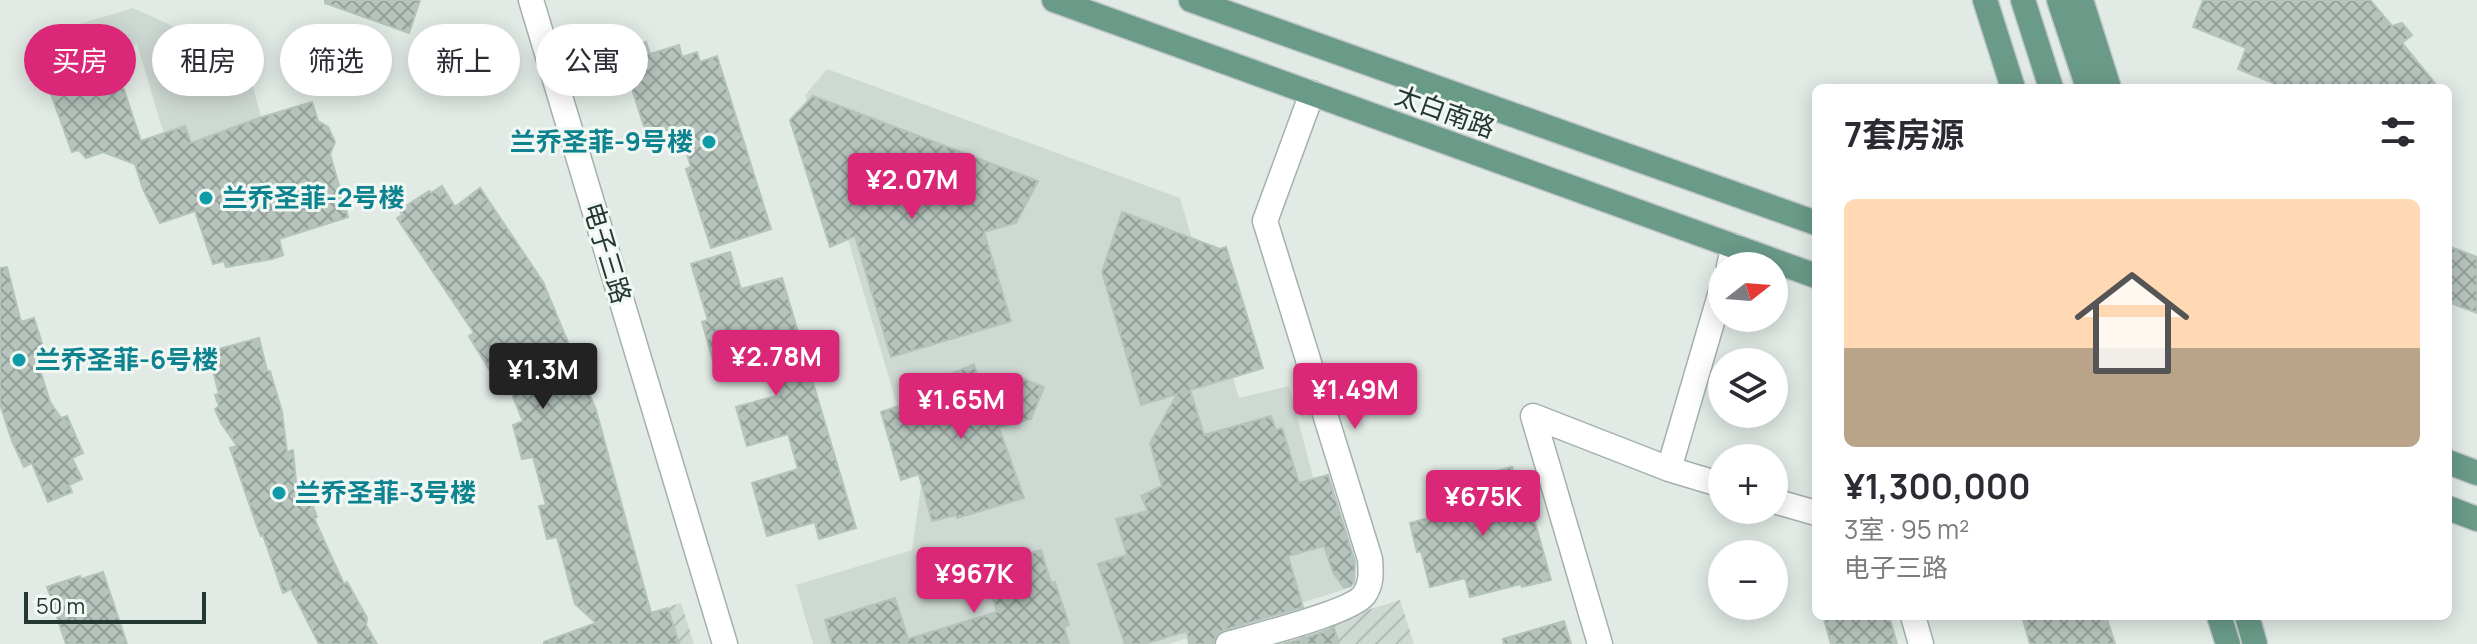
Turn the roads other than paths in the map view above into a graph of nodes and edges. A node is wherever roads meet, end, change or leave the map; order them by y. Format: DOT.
graph roads {
  1 [pos="531,0"];
  2 [pos="1054,0"];
  3 [pos="1191,0"];
  4 [pos="1985,0"];
  5 [pos="2023,0"];
  6 [pos="2059,0"];
  7 [pos="2081,0"];
  8 [pos="2012,84"];
  9 [pos="2050,84"];
  10 [pos="2087,84"];
  11 [pos="2108,84"];
  12 [pos="1312,93"];
  13 [pos="1812,222"];
  14 [pos="1722,252"];
  15 [pos="1788,269"];
  16 [pos="1812,275"];
  17 [pos="1709,332"];
  18 [pos="2452,464"];
  19 [pos="1669,469"];
  20 [pos="2477,473"];
  21 [pos="1708,481"];
  22 [pos="1788,505"];
  23 [pos="2452,510"];
  24 [pos="1812,512"];
  25 [pos="2477,519"];
  26 [pos="1914,620"];
  27 [pos="2220,620"];
  28 [pos="2248,620"];
  29 [pos="725,644"];
  30 [pos="1228,644"];
  31 [pos="1600,644"];
  32 [pos="1921,644"];
  33 [pos="2228,644"];
  34 [pos="2255,644"];
  1 -- 29 [label="street, 电子三路"];
  2 -- 12 [label="main road, 太白南路"];
  3 -- 13 [label="main road, 太白南路"];
  4 -- 8 [label="main road"];
  5 -- 9 [label="main road"];
  6 -- 10 [label="main road"];
  7 -- 11 [label="main road"];
  12 -- 14 [label="main road, 太白南路"];
  12 -- 30 [label="street"];
  15 -- 16 [label="main road, 太白南路"];
  17 -- 19 [label="street"];
  18 -- 20 [label="main road"];
  19 -- 21 [label="street"];
  19 -- 31 [label="street"];
  22 -- 24 [label="street"];
  23 -- 25 [label="main road"];
  26 -- 32 [label="street"];
  27 -- 33 [label="main road"];
  28 -- 34 [label="main road"];
}
